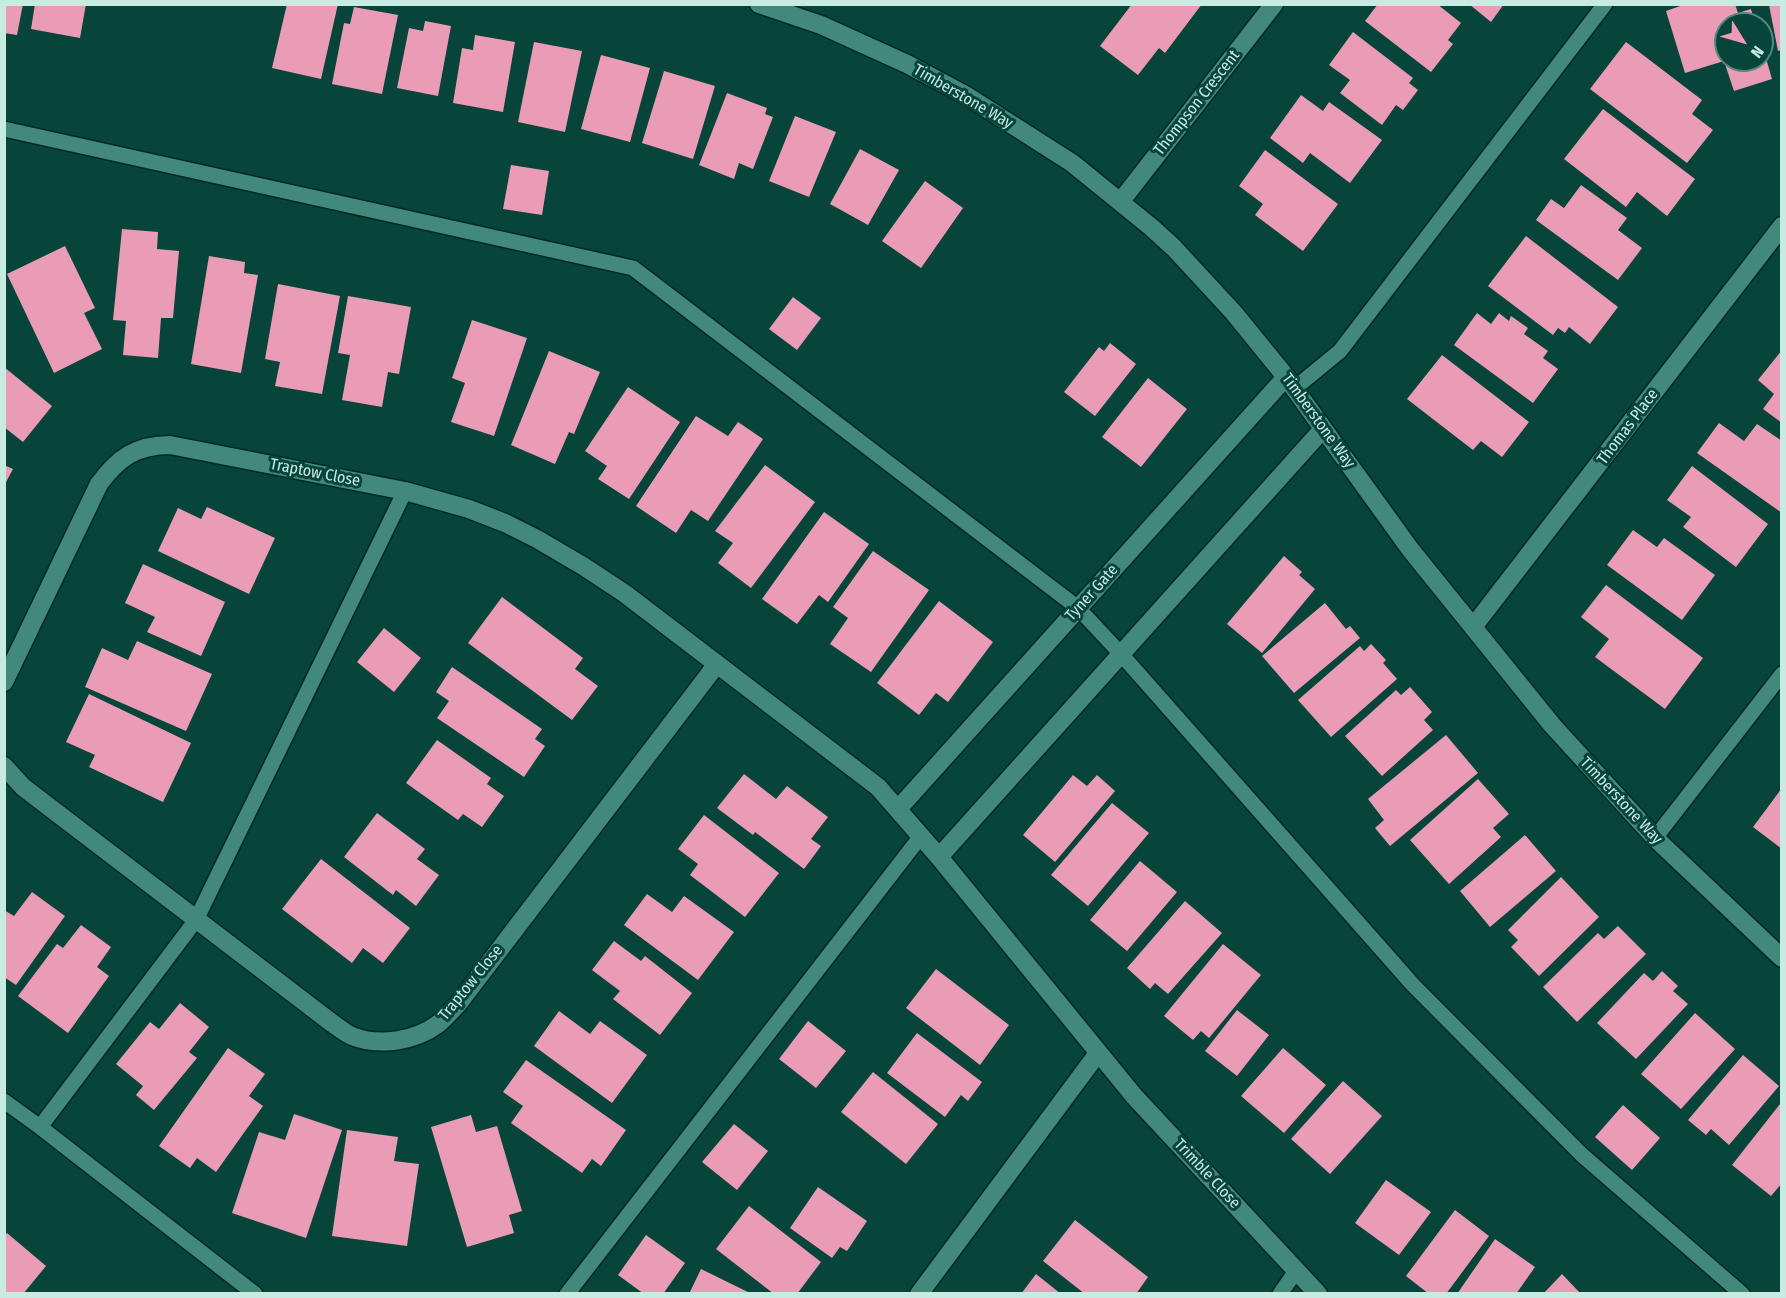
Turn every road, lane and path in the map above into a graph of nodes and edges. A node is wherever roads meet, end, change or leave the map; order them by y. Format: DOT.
graph roads {
  1 [pos="759,4"];
  2 [pos="1274,4"];
  3 [pos="1605,4"];
  4 [pos="4,129"];
  5 [pos="1121,201"];
  6 [pos="1782,226"];
  7 [pos="1291,382"];
  8 [pos="1323,429"];
  9 [pos="405,491"];
  10 [pos="1078,608"];
  11 [pos="1473,627"];
  12 [pos="1121,654"];
  13 [pos="717,663"];
  14 [pos="1782,674"];
  15 [pos="4,682"];
  16 [pos="4,766"];
  17 [pos="898,809"];
  18 [pos="921,836"];
  19 [pos="1655,838"];
  20 [pos="939,857"];
  21 [pos="196,920"];
  22 [pos="1782,958"];
  23 [pos="1098,1053"];
  24 [pos="4,1101"];
  25 [pos="40,1127"];
  26 [pos="1296,1271"];
  27 [pos="255,1293"];
  28 [pos="567,1293"];
  29 [pos="919,1293"];
  30 [pos="1280,1293"];
  31 [pos="1318,1293"];
  32 [pos="1742,1293"];
  1 -- 5 [label="street, Timberstone Way"];
  2 -- 5 [label="street, Thompson Crescent"];
  3 -- 7 [label="lane"];
  4 -- 10 [label="lane"];
  5 -- 7 [label="street, Timberstone Way"];
  6 -- 11 [label="street, Thomas Place"];
  7 -- 8 [label="street, Timberstone Way"];
  7 -- 10 [label="street, Tyner Gate"];
  8 -- 11 [label="street, Timberstone Way"];
  8 -- 12 [label="street"];
  9 -- 13 [label="street, Traptow Close"];
  9 -- 15 [label="street, Traptow Close"];
  9 -- 21 [label="lane"];
  10 -- 12 [label="lane"];
  10 -- 17 [label="street, Tyner Gate"];
  11 -- 19 [label="street, Timberstone Way"];
  12 -- 20 [label="street"];
  12 -- 32 [label="lane"];
  13 -- 17 [label="street, Traptow Close"];
  13 -- 21 [label="street, Traptow Close"];
  14 -- 19 [label="lane"];
  16 -- 21 [label="street, Traptow Close"];
  17 -- 18 [label="street, Trimble Close"];
  18 -- 20 [label="street, Trimble Close"];
  18 -- 28 [label="lane"];
  19 -- 22 [label="street, Timberstone Way"];
  20 -- 23 [label="street, Trimble Close"];
  21 -- 25 [label="lane"];
  23 -- 26 [label="street, Trimble Close"];
  23 -- 29 [label="street"];
  24 -- 25 [label="lane"];
  25 -- 27 [label="lane"];
  26 -- 30 [label="lane"];
  26 -- 31 [label="street, Trimble Close"];
}
